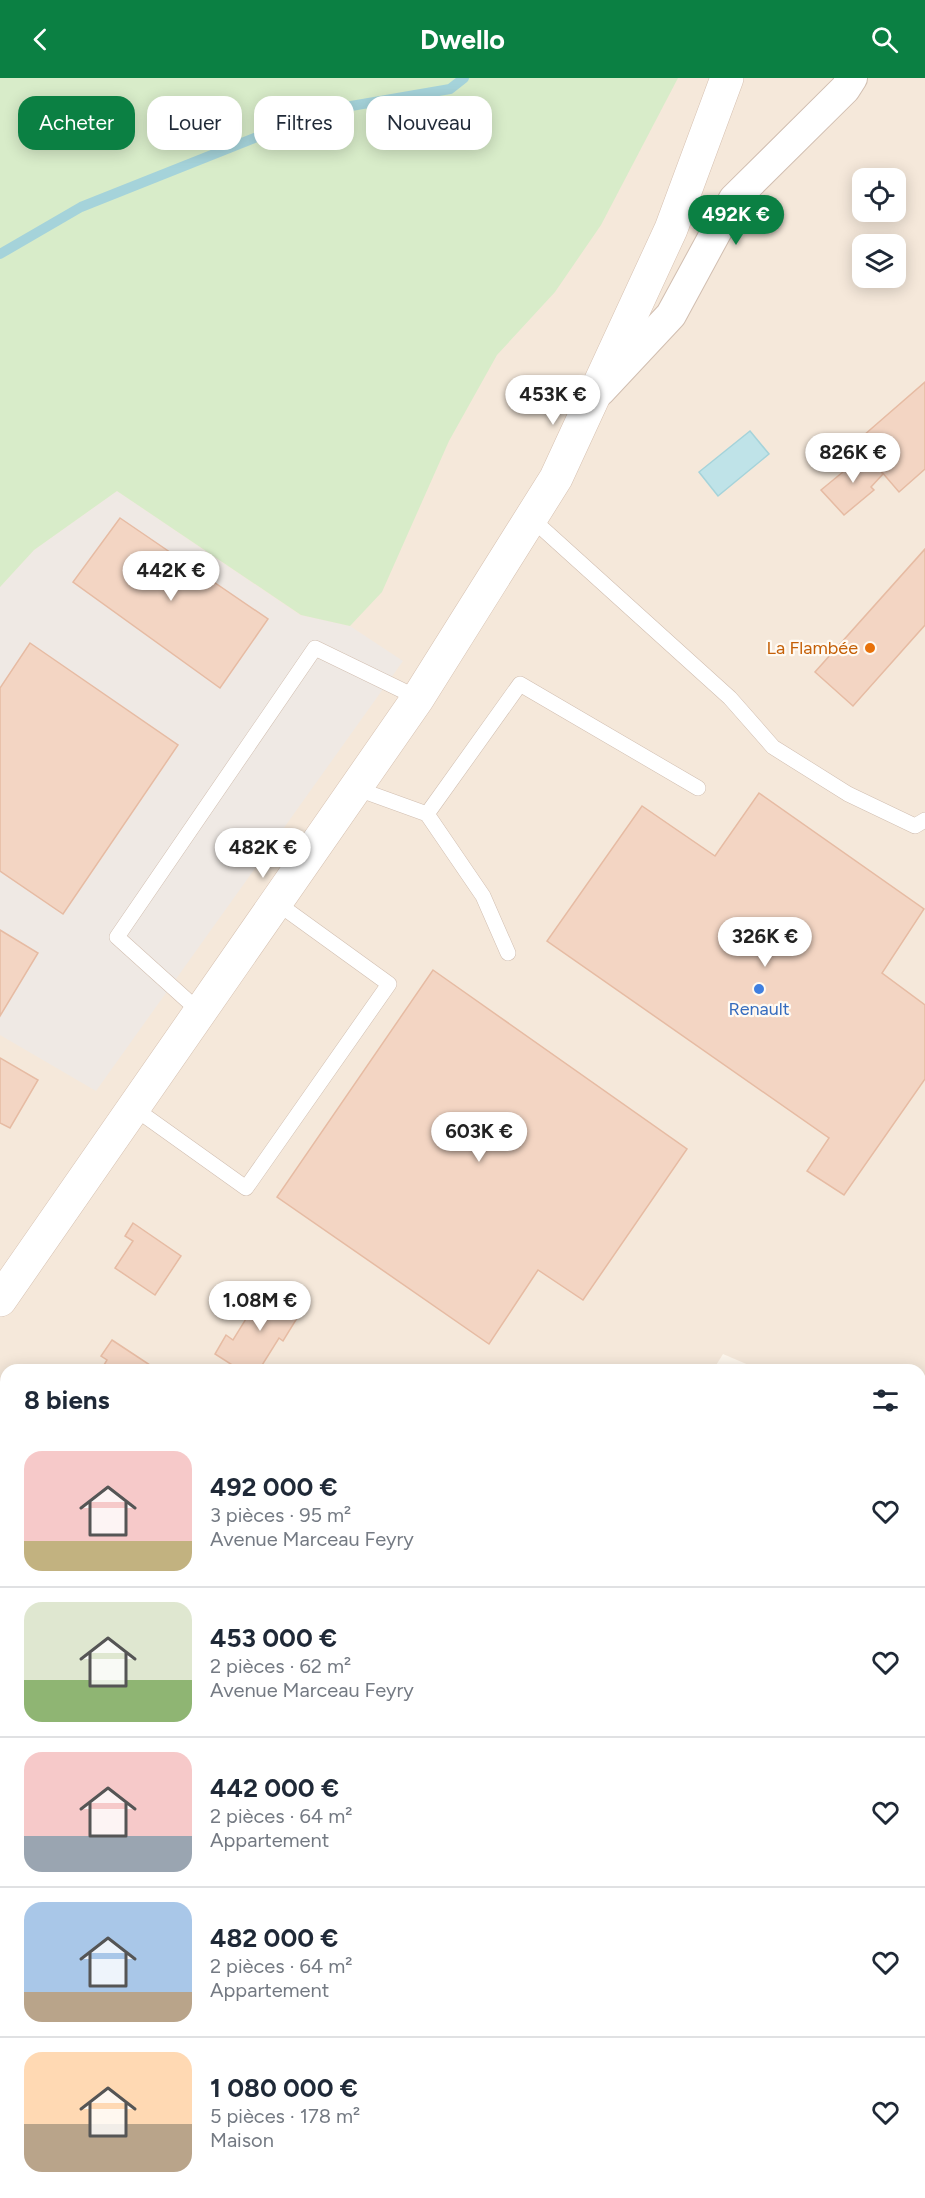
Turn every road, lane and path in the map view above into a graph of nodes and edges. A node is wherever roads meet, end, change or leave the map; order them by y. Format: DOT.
graph roads {
  1 [pos="727,78"];
  2 [pos="852,78"];
  3 [pos="596,396"];
  4 [pos="531,519"];
  5 [pos="418,698"];
  6 [pos="355,788"];
  7 [pos="698,788"];
  8 [pos="427,814"];
  9 [pos="925,819"];
  10 [pos="277,903"];
  11 [pos="508,953"];
  12 [pos="199,1011"];
  13 [pos="134,1108"];
  14 [pos="0,1300"];
  1 -- 3 [label="main road"];
  2 -- 3 [label="street"];
  3 -- 4 [label="main road"];
  4 -- 5 [label="main road"];
  4 -- 9 [label="lane"];
  5 -- 6 [label="main road"];
  5 -- 12 [label="lane"];
  6 -- 8 [label="lane"];
  6 -- 10 [label="main road"];
  7 -- 8 [label="lane"];
  8 -- 11 [label="lane"];
  10 -- 12 [label="main road"];
  10 -- 13 [label="lane"];
  12 -- 13 [label="main road"];
  13 -- 14 [label="main road"];
}
